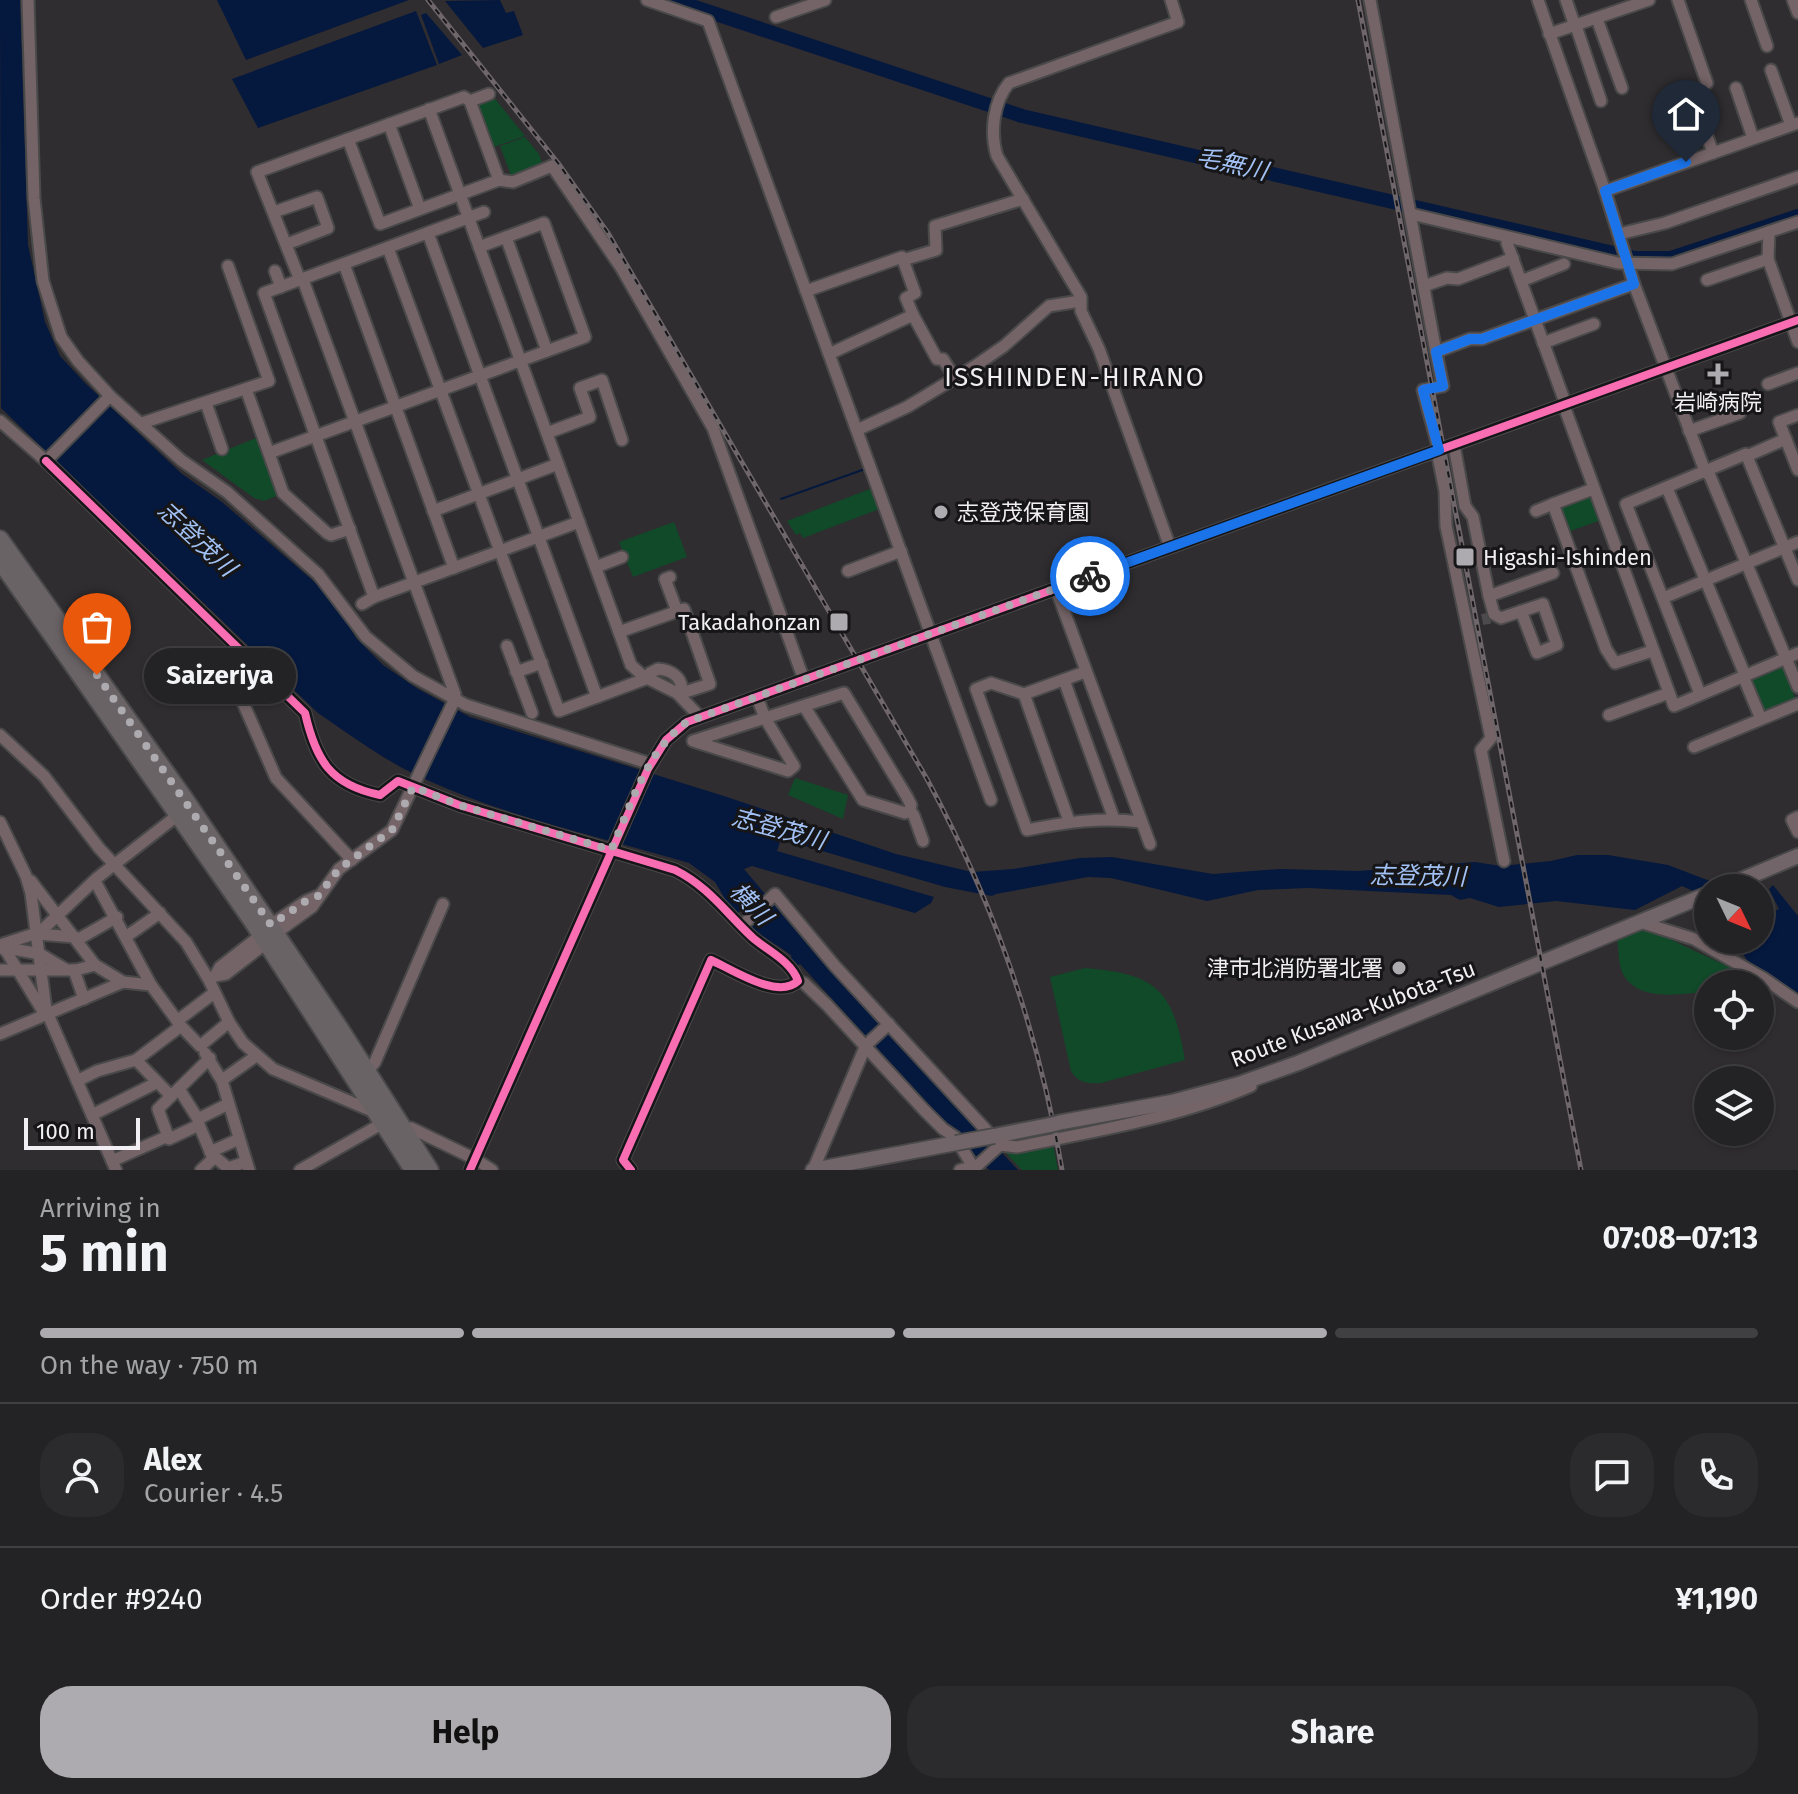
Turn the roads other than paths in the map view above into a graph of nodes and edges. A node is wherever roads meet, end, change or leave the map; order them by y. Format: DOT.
graph roads {
  1 [pos="28,0"];
  2 [pos="647,0"];
  3 [pos="825,0"];
  4 [pos="1171,0"];
  5 [pos="1370,0"];
  6 [pos="1538,0"];
  7 [pos="1566,0"];
  8 [pos="1649,0"];
  9 [pos="1678,0"];
  10 [pos="1751,0"];
  11 [pos="1793,0"];
  12 [pos="1798,13"];
  13 [pos="776,17"];
  14 [pos="1597,19"];
  15 [pos="1575,26"];
  16 [pos="1549,34"];
  17 [pos="1767,46"];
  18 [pos="1771,70"];
  19 [pos="1707,83"];
  20 [pos="1622,88"];
  21 [pos="1736,88"];
  22 [pos="489,94"];
  23 [pos="470,101"];
  24 [pos="1601,101"];
  25 [pos="1695,102"];
  26 [pos="429,109"];
  27 [pos="389,124"];
  28 [pos="1795,124"];
  29 [pos="1753,138"];
  30 [pos="348,139"];
  31 [pos="1713,153"];
  32 [pos="1798,177"];
  33 [pos="499,180"];
  34 [pos="1605,191"];
  35 [pos="460,194"];
  36 [pos="1023,199"];
  37 [pos="420,209"];
  38 [pos="274,212"];
  39 [pos="484,212"];
  40 [pos="1410,214"];
  41 [pos="469,218"];
  42 [pos="1798,222"];
  43 [pos="1769,232"];
  44 [pos="428,233"];
  45 [pos="1619,234"];
  46 [pos="506,237"];
  47 [pos="1507,243"];
  48 [pos="287,244"];
  49 [pos="479,247"];
  50 [pos="388,248"];
  51 [pos="1513,258"];
  52 [pos="1768,259"];
  53 [pos="903,260"];
  54 [pos="1628,263"];
  55 [pos="344,264"];
  56 [pos="1564,264"];
  57 [pos="228,266"];
  58 [pos="275,271"];
  59 [pos="301,280"];
  60 [pos="1707,280"];
  61 [pos="1521,281"];
  62 [pos="1634,284"];
  63 [pos="1424,286"];
  64 [pos="281,287"];
  65 [pos="806,291"];
  66 [pos="1080,301"];
  67 [pos="913,315"];
  68 [pos="1535,319"];
  69 [pos="1795,322"];
  70 [pos="1594,324"];
  71 [pos="1798,342"];
  72 [pos="1543,343"];
  73 [pos="547,351"];
  74 [pos="1436,352"];
  75 [pos="829,354"];
  76 [pos="520,361"];
  77 [pos="1665,369"];
  78 [pos="1798,373"];
  79 [pos="480,375"];
  80 [pos="954,377"];
  81 [pos="1768,384"];
  82 [pos="246,389"];
  83 [pos="440,390"];
  84 [pos="109,398"];
  85 [pos="206,403"];
  86 [pos="395,406"];
  87 [pos="1565,406"];
  88 [pos="1740,413"];
  89 [pos="1798,415"];
  90 [pos="0,421"];
  91 [pos="355,421"];
  92 [pos="142,423"];
  93 [pos="857,430"];
  94 [pos="1689,431"];
  95 [pos="547,433"];
  96 [pos="316,436"];
  97 [pos="1786,439"];
  98 [pos="622,440"];
  99 [pos="1454,445"];
  100 [pos="222,449"];
  101 [pos="1438,451"];
  102 [pos="269,453"];
  103 [pos="1747,456"];
  104 [pos="48,460"];
  105 [pos="558,464"];
  106 [pos="1798,470"];
  107 [pos="1705,471"];
  108 [pos="518,479"];
  109 [pos="1667,488"];
  110 [pos="1593,489"];
  111 [pos="478,494"];
  112 [pos="1553,504"];
  113 [pos="1465,506"];
  114 [pos="1447,509"];
  115 [pos="433,511"];
  116 [pos="1536,511"];
  117 [pos="579,522"];
  118 [pos="350,529"];
  119 [pos="539,537"];
  120 [pos="0,539"];
  121 [pos="1798,542"];
  122 [pos="1170,547"];
  123 [pos="1785,548"];
  124 [pos="500,551"];
  125 [pos="901,551"];
  126 [pos="622,557"];
  127 [pos="0,561"];
  128 [pos="1746,564"];
  129 [pos="596,567"];
  130 [pos="454,568"];
  131 [pos="848,571"];
  132 [pos="1553,573"];
  133 [pos="1798,580"];
  134 [pos="1706,581"];
  135 [pos="414,583"];
  136 [pos="665,584"];
  137 [pos="1056,589"];
  138 [pos="1489,596"];
  139 [pos="374,597"];
  140 [pos="1663,598"];
  141 [pos="362,604"];
  142 [pos="677,611"];
  143 [pos="1521,611"];
  144 [pos="619,632"];
  145 [pos="931,634"];
  146 [pos="507,646"];
  147 [pos="1652,651"];
  148 [pos="1798,653"];
  149 [pos="223,657"];
  150 [pos="1786,658"];
  151 [pos="542,663"];
  152 [pos="516,672"];
  153 [pos="1085,672"];
  154 [pos="1744,676"];
  155 [pos="648,678"];
  156 [pos="804,680"];
  157 [pos="1064,680"];
  158 [pos="1798,687"];
  159 [pos="1669,693"];
  160 [pos="679,694"];
  161 [pos="1024,694"];
  162 [pos="1700,694"];
  163 [pos="597,697"];
  164 [pos="757,697"];
  165 [pos="453,701"];
  166 [pos="1798,704"];
  167 [pos="804,706"];
  168 [pos="532,713"];
  169 [pos="1609,715"];
  170 [pos="699,716"];
  171 [pos="765,718"];
  172 [pos="1761,719"];
  173 [pos="673,733"];
  174 [pos="0,735"];
  175 [pos="693,741"];
  176 [pos="1694,747"];
  177 [pos="649,766"];
  178 [pos="413,787"];
  179 [pos="991,800"];
  180 [pos="910,810"];
  181 [pos="178,815"];
  182 [pos="1798,817"];
  183 [pos="1114,819"];
  184 [pos="1069,821"];
  185 [pos="0,822"];
  186 [pos="1141,822"];
  187 [pos="1798,832"];
  188 [pos="923,841"];
  189 [pos="1150,844"];
  190 [pos="612,849"];
  191 [pos="1798,856"];
  192 [pos="352,860"];
  193 [pos="1504,861"];
  194 [pos="115,864"];
  195 [pos="1755,874"];
  196 [pos="26,876"];
  197 [pos="95,881"];
  198 [pos="1694,900"];
  199 [pos="443,904"];
  200 [pos="160,913"];
  201 [pos="58,916"];
  202 [pos="117,917"];
  203 [pos="1646,920"];
  204 [pos="742,926"];
  205 [pos="37,934"];
  206 [pos="268,934"];
  207 [pos="127,936"];
  208 [pos="76,939"];
  209 [pos="0,946"];
  210 [pos="40,954"];
  211 [pos="95,965"];
  212 [pos="69,969"];
  213 [pos="0,970"];
  214 [pos="41,970"];
  215 [pos="19,971"];
  216 [pos="212,978"];
  217 [pos="798,981"];
  218 [pos="123,982"];
  219 [pos="151,985"];
  220 [pos="214,993"];
  221 [pos="84,999"];
  222 [pos="1798,1002"];
  223 [pos="48,1016"];
  224 [pos="229,1022"];
  225 [pos="179,1023"];
  226 [pos="889,1024"];
  227 [pos="0,1034"];
  228 [pos="866,1045"];
  229 [pos="200,1046"];
  230 [pos="256,1056"];
  231 [pos="210,1058"];
  232 [pos="136,1060"];
  233 [pos="367,1072"];
  234 [pos="1258,1077"];
  235 [pos="222,1080"];
  236 [pos="77,1081"];
  237 [pos="156,1083"];
  238 [pos="175,1092"];
  239 [pos="228,1104"];
  240 [pos="92,1115"];
  241 [pos="380,1118"];
  242 [pos="198,1122"];
  243 [pos="411,1128"];
  244 [pos="168,1136"];
  245 [pos="239,1139"];
  246 [pos="997,1142"];
  247 [pos="212,1155"];
  248 [pos="472,1164"];
  249 [pos="865,1165"];
  250 [pos="114,1166"];
  251 [pos="247,1166"];
  252 [pos="970,1166"];
  253 [pos="201,1170"];
  254 [pos="300,1170"];
  255 [pos="413,1170"];
  256 [pos="430,1170"];
  257 [pos="492,1170"];
  258 [pos="631,1170"];
  259 [pos="813,1170"];
  1 -- 84 [label="street"];
  2 -- 65 [label="street"];
  3 -- 13 [label="street"];
  4 -- 36 [label="street"];
  5 -- 40 [label="street"];
  6 -- 16 [label="street"];
  7 -- 15 [label="street"];
  8 -- 14 [label="street"];
  9 -- 19 [label="street"];
  10 -- 17 [label="street"];
  11 -- 12 [label="street"];
  14 -- 15 [label="street"];
  14 -- 20 [label="street"];
  15 -- 16 [label="street"];
  15 -- 24 [label="street"];
  16 -- 34 [label="street"];
  18 -- 28 [label="street"];
  21 -- 29 [label="street"];
  22 -- 23 [label="street"];
  23 -- 26 [label="street"];
  23 -- 33 [label="street"];
  25 -- 31 [label="street"];
  26 -- 27 [label="street"];
  26 -- 35 [label="street"];
  27 -- 30 [label="street"];
  27 -- 37 [label="street"];
  28 -- 29 [label="street"];
  29 -- 31 [label="street"];
  30 -- 37 [label="street"];
  30 -- 38 [label="street"];
  31 -- 34 [label="street"];
  32 -- 45 [label="street"];
  33 -- 35 [label="street"];
  33 -- 156 [label="street"];
  34 -- 45 [label="street"];
  35 -- 37 [label="street"];
  35 -- 41 [label="street"];
  36 -- 53 [label="street"];
  36 -- 66 [label="street"];
  38 -- 48 [label="street"];
  38 -- 48 [label="street"];
  39 -- 41 [label="street"];
  40 -- 54 [label="street"];
  40 -- 63 [label="street"];
  41 -- 44 [label="street"];
  41 -- 49 [label="street"];
  42 -- 43 [label="street"];
  43 -- 52 [label="street"];
  43 -- 54 [label="street"];
  44 -- 50 [label="street"];
  44 -- 79 [label="street"];
  45 -- 54 [label="street"];
  46 -- 49 [label="street"];
  46 -- 73 [label="street"];
  46 -- 73 [label="street"];
  47 -- 51 [label="street"];
  48 -- 59 [label="street"];
  49 -- 76 [label="street"];
  50 -- 55 [label="street"];
  50 -- 83 [label="street"];
  51 -- 61 [label="street"];
  51 -- 63 [label="street"];
  52 -- 60 [label="street"];
  52 -- 69 [label="street"];
  53 -- 65 [label="street"];
  53 -- 67 [label="street"];
  54 -- 62 [label="street"];
  55 -- 59 [label="street"];
  55 -- 86 [label="street"];
  56 -- 61 [label="street"];
  57 -- 82 [label="street"];
  58 -- 64 [label="street"];
  59 -- 64 [label="street"];
  59 -- 91 [label="street"];
  61 -- 68 [label="street"];
  62 -- 68 [label="street"];
  62 -- 77 [label="street"];
  63 -- 74 [label="street"];
  64 -- 96 [label="street"];
  65 -- 75 [label="street"];
  66 -- 80 [label="street"];
  66 -- 122 [label="street"];
  67 -- 75 [label="street"];
  67 -- 80 [label="street"];
  68 -- 72 [label="street"];
  68 -- 74 [label="street"];
  69 -- 71 [label="street"];
  69 -- 77 [label="street"];
  70 -- 72 [label="street"];
  72 -- 87 [label="street"];
  73 -- 76 [label="street"];
  74 -- 101 [label="street"];
  75 -- 93 [label="street"];
  76 -- 79 [label="street"];
  76 -- 95 [label="street"];
  77 -- 87 [label="street"];
  77 -- 94 [label="street"];
  78 -- 81 [label="street"];
  79 -- 83 [label="street"];
  79 -- 108 [label="street"];
  80 -- 93 [label="street"];
  82 -- 85 [label="street"];
  82 -- 102 [label="street"];
  83 -- 86 [label="street"];
  83 -- 111 [label="street"];
  84 -- 92 [label="street"];
  84 -- 104 [label="street"];
  85 -- 92 [label="street"];
  85 -- 100 [label="street"];
  86 -- 91 [label="street"];
  86 -- 115 [label="street"];
  87 -- 99 [label="street"];
  87 -- 110 [label="street"];
  88 -- 94 [label="street"];
  89 -- 97 [label="street"];
  90 -- 104 [label="street"];
  91 -- 96 [label="street"];
  91 -- 135 [label="street"];
  92 -- 165 [label="street"];
  93 -- 125 [label="street"];
  94 -- 107 [label="street"];
  95 -- 98 [label="street"];
  95 -- 105 [label="street"];
  96 -- 102 [label="street"];
  96 -- 118 [label="street"];
  97 -- 103 [label="street"];
  97 -- 106 [label="street"];
  99 -- 101 [label="street"];
  99 -- 113 [label="street"];
  101 -- 114 [label="street"];
  101 -- 122 [label="street"];
  102 -- 118 [label="street"];
  103 -- 107 [label="street"];
  103 -- 123 [label="street"];
  104 -- 178 [label="street"];
  105 -- 108 [label="street"];
  105 -- 117 [label="street"];
  107 -- 109 [label="street"];
  107 -- 128 [label="street"];
  108 -- 111 [label="street"];
  108 -- 119 [label="street"];
  109 -- 134 [label="street"];
  109 -- 140 [label="street"];
  110 -- 112 [label="street"];
  110 -- 147 [label="street"];
  111 -- 115 [label="street"];
  111 -- 124 [label="street"];
  112 -- 116 [label="street"];
  112 -- 147 [label="street"];
  113 -- 114 [label="street"];
  113 -- 138 [label="street"];
  114 -- 193 [label="street"];
  115 -- 130 [label="street"];
  117 -- 119 [label="street"];
  117 -- 129 [label="street"];
  118 -- 139 [label="street"];
  119 -- 124 [label="street"];
  119 -- 163 [label="street"];
  120 -- 206 [label="highway"];
  121 -- 123 [label="street"];
  122 -- 137 [label="street"];
  123 -- 128 [label="street"];
  123 -- 133 [label="street"];
  124 -- 130 [label="street"];
  124 -- 151 [label="street"];
  125 -- 131 [label="street"];
  125 -- 145 [label="street"];
  126 -- 129 [label="street"];
  127 -- 181 [label="highway"];
  128 -- 134 [label="street"];
  128 -- 150 [label="street"];
  129 -- 144 [label="street"];
  130 -- 135 [label="street"];
  132 -- 138 [label="street"];
  134 -- 140 [label="street"];
  134 -- 154 [label="street"];
  135 -- 139 [label="street"];
  135 -- 165 [label="street"];
  136 -- 142 [label="street"];
  137 -- 145 [label="street"];
  137 -- 153 [label="street"];
  138 -- 143 [label="street"];
  139 -- 141 [label="street"];
  140 -- 162 [label="street"];
  142 -- 144 [label="street"];
  142 -- 160 [label="street"];
  144 -- 155 [label="street"];
  145 -- 156 [label="street"];
  145 -- 179 [label="street"];
  146 -- 152 [label="street"];
  147 -- 159 [label="street"];
  148 -- 150 [label="street"];
  149 -- 192 [label="street"];
  150 -- 154 [label="street"];
  150 -- 158 [label="street"];
  151 -- 152 [label="street"];
  151 -- 163 [label="street"];
  152 -- 168 [label="street"];
  153 -- 157 [label="street"];
  153 -- 186 [label="street"];
  154 -- 162 [label="street"];
  154 -- 172 [label="street"];
  155 -- 160 [label="street"];
  155 -- 163 [label="street"];
  156 -- 164 [label="street"];
  157 -- 161 [label="street"];
  157 -- 183 [label="street"];
  159 -- 162 [label="street"];
  159 -- 169 [label="street"];
  160 -- 170 [label="street"];
  161 -- 184 [label="street"];
  161 -- 184 [label="street"];
  164 -- 170 [label="street"];
  164 -- 171 [label="street"];
  165 -- 177 [label="street"];
  165 -- 178 [label="street"];
  166 -- 172 [label="street"];
  167 -- 171 [label="street"];
  167 -- 180 [label="street"];
  167 -- 180 [label="street"];
  170 -- 173 [label="street"];
  171 -- 175 [label="street"];
  171 -- 175 [label="street"];
  172 -- 176 [label="street"];
  173 -- 175 [label="street"];
  173 -- 177 [label="street"];
  174 -- 194 [label="street"];
  177 -- 190 [label="street"];
  178 -- 190 [label="street"];
  178 -- 192 [label="street"];
  180 -- 188 [label="street"];
  181 -- 194 [label="street"];
  181 -- 206 [label="highway"];
  182 -- 187 [label="street"];
  183 -- 184 [label="street"];
  183 -- 186 [label="street"];
  185 -- 196 [label="street"];
  186 -- 189 [label="street"];
  190 -- 204 [label="street"];
  190 -- 248 [label="street"];
  191 -- 195 [label="main road"];
  192 -- 206 [label="street"];
  194 -- 197 [label="street"];
  194 -- 200 [label="street"];
  196 -- 201 [label="street"];
  196 -- 205 [label="street"];
  197 -- 201 [label="street"];
  197 -- 202 [label="street"];
  198 -- 203 [label="main road, Route Kusawa-Kubota-Tsu"];
  199 -- 233 [label="street"];
  200 -- 207 [label="street"];
  200 -- 216 [label="street"];
  201 -- 205 [label="street"];
  201 -- 208 [label="street"];
  202 -- 207 [label="street"];
  202 -- 208 [label="street"];
  203 -- 222 [label="street"];
  203 -- 234 [label="main road, Route Kusawa-Kubota-Tsu"];
  204 -- 217 [label="street"];
  204 -- 226 [label="street"];
  205 -- 208 [label="street"];
  205 -- 209 [label="street"];
  205 -- 210 [label="street"];
  206 -- 216 [label="street"];
  206 -- 233 [label="highway"];
  206 -- 241 [label="highway"];
  207 -- 219 [label="street"];
  208 -- 211 [label="street"];
  209 -- 210 [label="street"];
  209 -- 215 [label="street"];
  210 -- 212 [label="street"];
  210 -- 214 [label="street"];
  211 -- 212 [label="street"];
  211 -- 218 [label="street"];
  212 -- 214 [label="street"];
  212 -- 221 [label="street"];
  213 -- 215 [label="street"];
  214 -- 215 [label="street"];
  214 -- 223 [label="street"];
  215 -- 223 [label="street"];
  216 -- 220 [label="street"];
  217 -- 228 [label="street"];
  217 -- 258 [label="street"];
  218 -- 219 [label="street"];
  218 -- 221 [label="street"];
  219 -- 225 [label="street"];
  220 -- 224 [label="street"];
  220 -- 225 [label="street"];
  221 -- 223 [label="street"];
  223 -- 227 [label="street"];
  223 -- 236 [label="street"];
  224 -- 229 [label="street"];
  224 -- 230 [label="street"];
  225 -- 229 [label="street"];
  225 -- 232 [label="street"];
  226 -- 228 [label="street"];
  226 -- 246 [label="street"];
  228 -- 252 [label="street"];
  228 -- 259 [label="street"];
  229 -- 231 [label="street"];
  230 -- 235 [label="street"];
  230 -- 241 [label="street"];
  231 -- 235 [label="street"];
  231 -- 238 [label="street"];
  232 -- 236 [label="street"];
  232 -- 237 [label="street"];
  233 -- 256 [label="highway"];
  234 -- 246 [label="main road, Route Kusawa-Kubota-Tsu"];
  234 -- 246 [label="street"];
  235 -- 239 [label="street"];
  236 -- 240 [label="street"];
  237 -- 238 [label="street"];
  237 -- 240 [label="street"];
  238 -- 242 [label="street"];
  238 -- 244 [label="street"];
  239 -- 242 [label="street"];
  239 -- 245 [label="street"];
  240 -- 250 [label="street"];
  241 -- 254 [label="street"];
  241 -- 255 [label="highway"];
  242 -- 244 [label="street"];
  242 -- 247 [label="street"];
  243 -- 248 [label="street"];
  244 -- 250 [label="street"];
  245 -- 247 [label="street"];
  245 -- 251 [label="street"];
  246 -- 249 [label="main road, Route Kusawa-Kubota-Tsu, bridge"];
  246 -- 252 [label="street"];
  247 -- 251 [label="street"];
  247 -- 253 [label="street"];
  248 -- 257 [label="street"];
  249 -- 259 [label="main road, Route Kusawa-Kubota-Tsu"];
}
